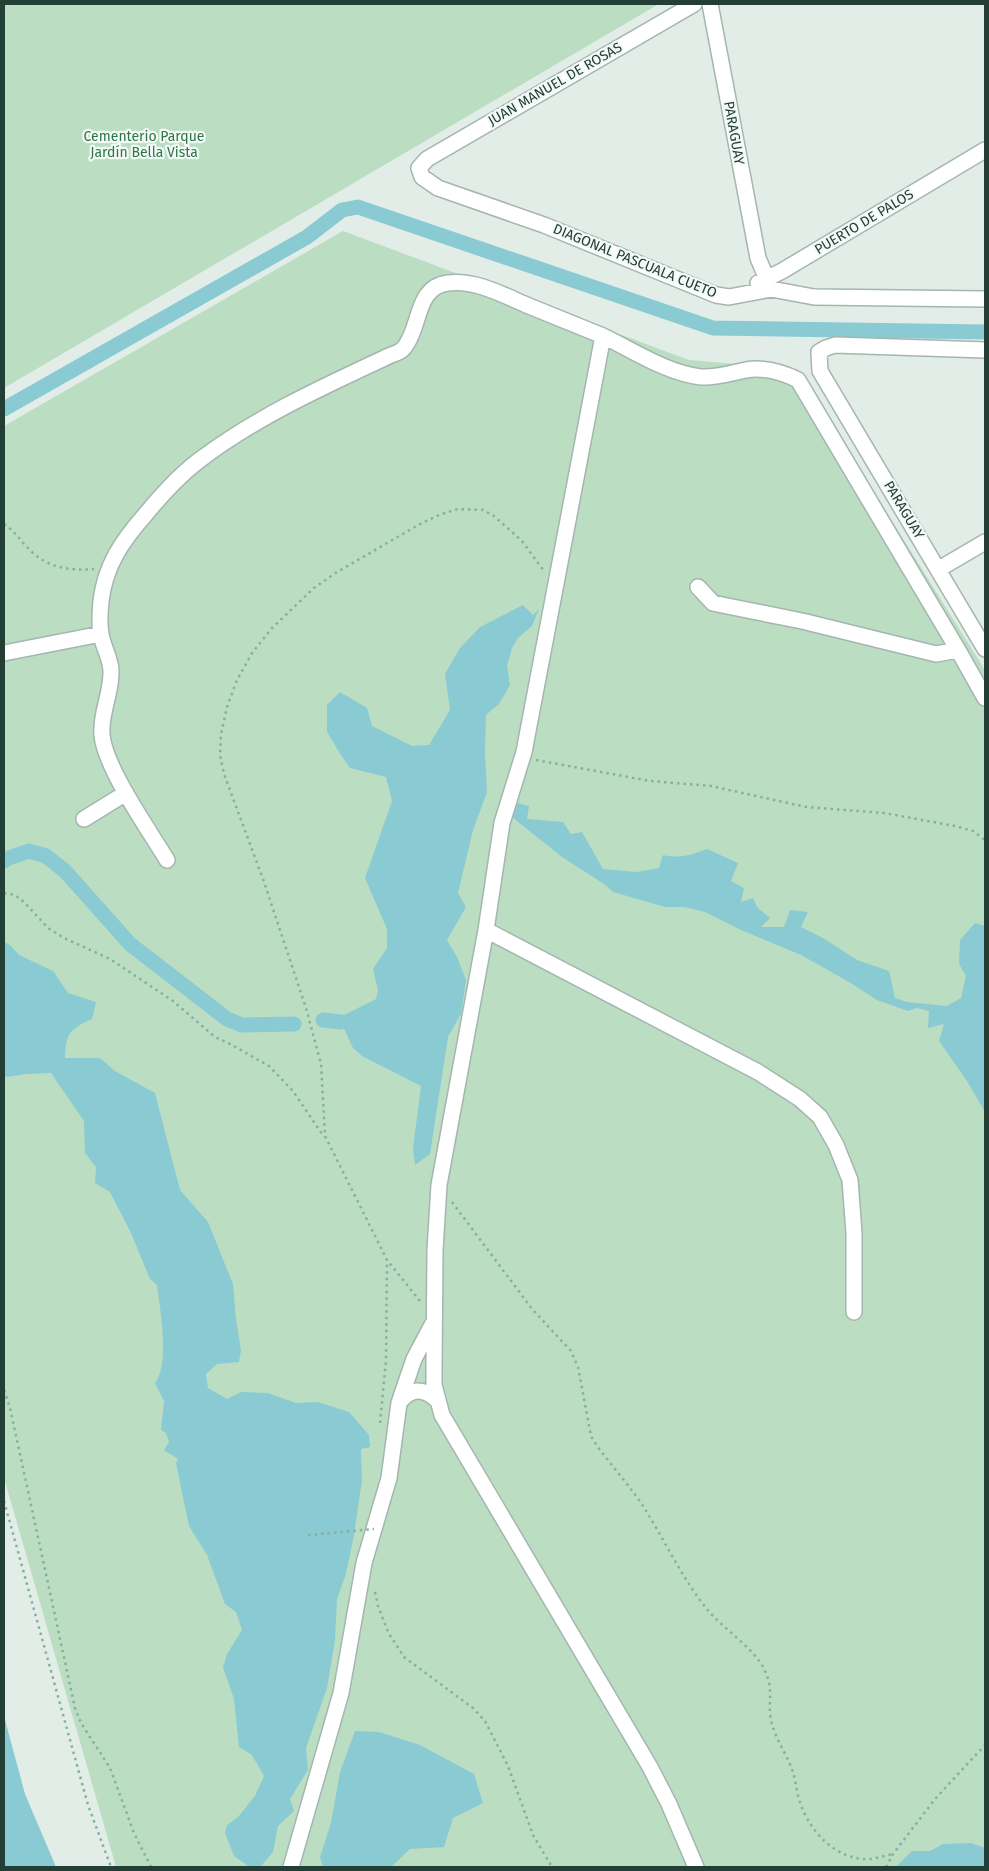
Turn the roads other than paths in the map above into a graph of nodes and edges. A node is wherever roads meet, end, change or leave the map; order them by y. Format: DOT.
graph roads {
  1 [pos="694,4"];
  2 [pos="710,4"];
  3 [pos="985,150"];
  4 [pos="419,168"];
  5 [pos="769,283"];
  6 [pos="742,294"];
  7 [pos="985,299"];
  8 [pos="603,336"];
  9 [pos="985,350"];
  10 [pos="985,542"];
  11 [pos="939,569"];
  12 [pos="698,587"];
  13 [pos="101,634"];
  14 [pos="985,649"];
  15 [pos="958,650"];
  16 [pos="4,653"];
  17 [pos="985,698"];
  18 [pos="126,794"];
  19 [pos="84,819"];
  20 [pos="167,860"];
  21 [pos="486,930"];
  22 [pos="854,1312"];
  23 [pos="433,1324"];
  24 [pos="437,1400"];
  25 [pos="398,1403"];
  26 [pos="291,1867"];
  27 [pos="696,1867"];
  1 -- 4 [label="street, JUAN MANUEL DE ROSAS"];
  2 -- 5 [label="street, PARAGUAY"];
  3 -- 5 [label="street, PUERTO DE PALOS"];
  4 -- 6 [label="street, DIAGONAL PASCUALA CUETO"];
  5 -- 6 [label="street, PUERTO DE PALOS"];
  5 -- 7 [label="street"];
  8 -- 13 [label="street"];
  8 -- 15 [label="street"];
  8 -- 21 [label="street"];
  9 -- 11 [label="street, PARAGUAY"];
  10 -- 11 [label="street"];
  11 -- 14 [label="street, PARAGUAY"];
  12 -- 15 [label="street"];
  13 -- 16 [label="street"];
  13 -- 18 [label="street"];
  15 -- 17 [label="street"];
  18 -- 19 [label="street"];
  18 -- 20 [label="street"];
  21 -- 22 [label="street"];
  21 -- 23 [label="street"];
  23 -- 24 [label="street"];
  23 -- 25 [label="street"];
  24 -- 25 [label="street"];
  24 -- 27 [label="street"];
  25 -- 26 [label="street"];
}
